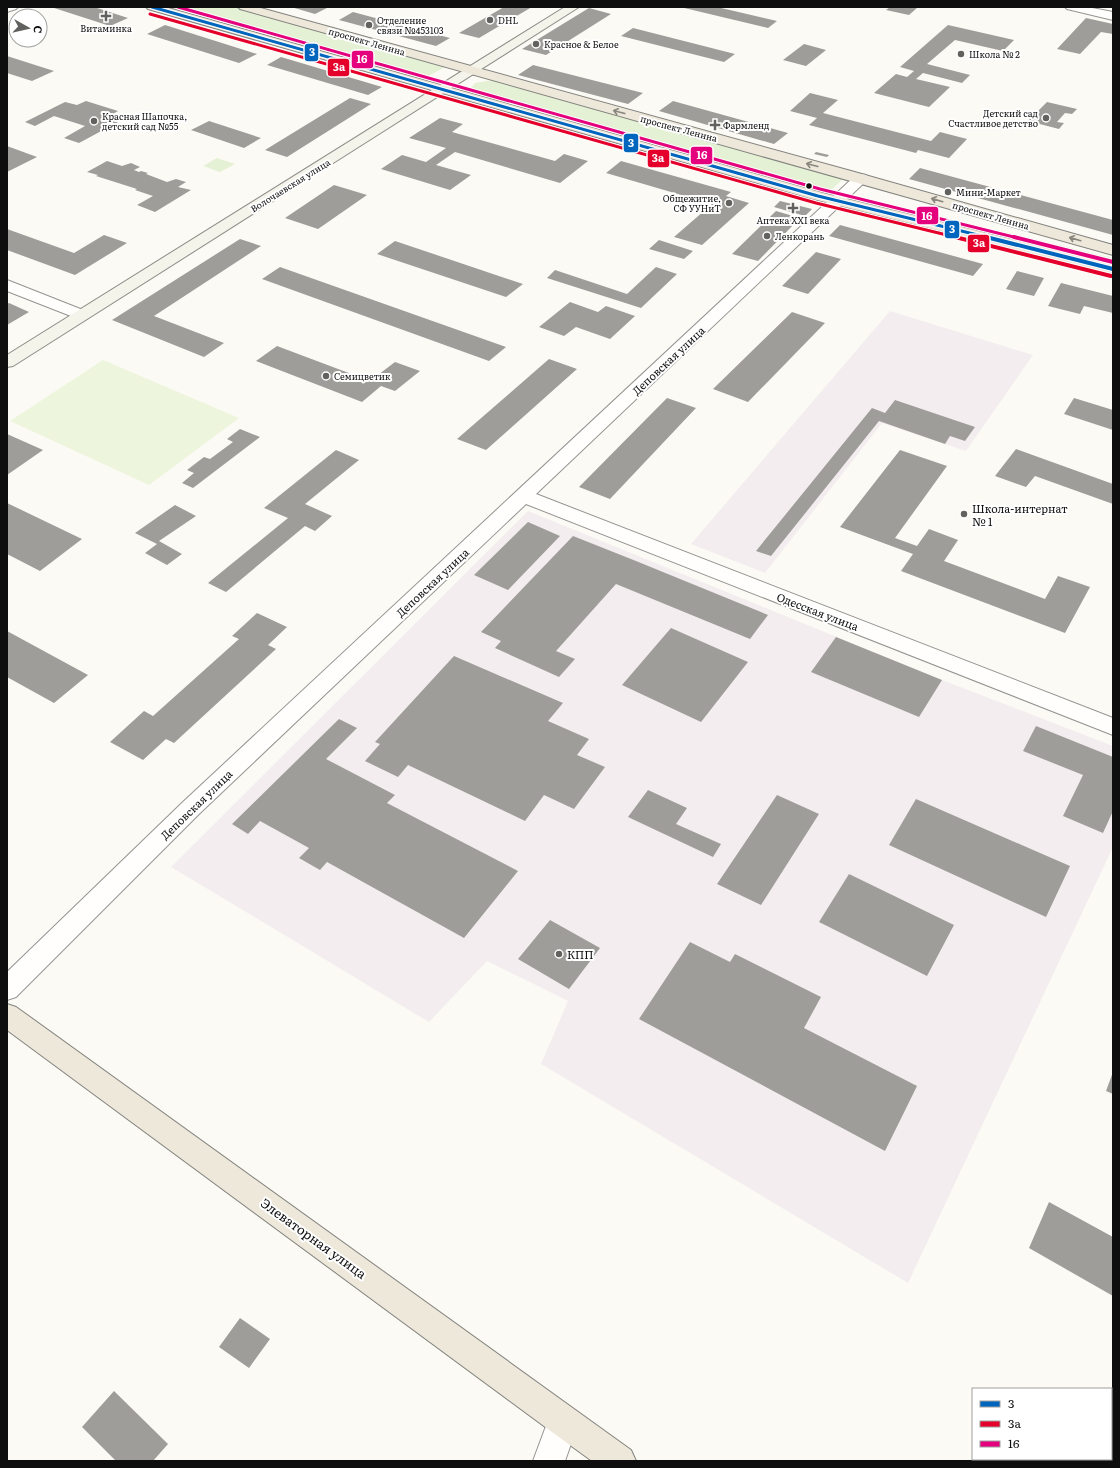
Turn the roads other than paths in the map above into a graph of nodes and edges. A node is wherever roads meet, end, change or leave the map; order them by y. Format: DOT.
graph roads {
  1 [pos="12,7"];
  2 [pos="152,7"];
  3 [pos="244,7"];
  4 [pos="573,7"];
  5 [pos="1070,7"];
  6 [pos="7,9"];
  7 [pos="1113,16"];
  8 [pos="471,71"];
  9 [pos="442,89"];
  10 [pos="861,178"];
  11 [pos="838,201"];
  12 [pos="1113,250"];
  13 [pos="1113,269"];
  14 [pos="7,284"];
  15 [pos="82,315"];
  16 [pos="7,362"];
  17 [pos="524,496"];
  18 [pos="1113,727"];
  19 [pos="7,989"];
  20 [pos="7,1016"];
  21 [pos="563,1421"];
  22 [pos="549,1461"];
  23 [pos="620,1461"];
  1 -- 6 [label="street"];
  2 -- 9 [label="main road"];
  3 -- 8 [label="main road, проспект Ленина"];
  4 -- 8 [label="street, Волочаевская улица"];
  5 -- 7 [label="street"];
  8 -- 9 [label="street, Волочаевская улица"];
  10 -- 8 [label="main road, проспект Ленина, one-way"];
  9 -- 11 [label="main road"];
  9 -- 15 [label="street, Волочаевская улица"];
  10 -- 11 [label="street, Деповская улица"];
  12 -- 10 [label="main road, проспект Ленина, one-way"];
  11 -- 13 [label="main road"];
  11 -- 17 [label="street, Деповская улица"];
  14 -- 15 [label="street"];
  15 -- 16 [label="street, Волочаевская улица"];
  17 -- 18 [label="street, Одесская улица"];
  17 -- 19 [label="street, Деповская улица"];
  20 -- 21 [label="main road, Элеваторная улица"];
  21 -- 22 [label="street"];
  21 -- 23 [label="main road, Элеваторная улица"];
}
